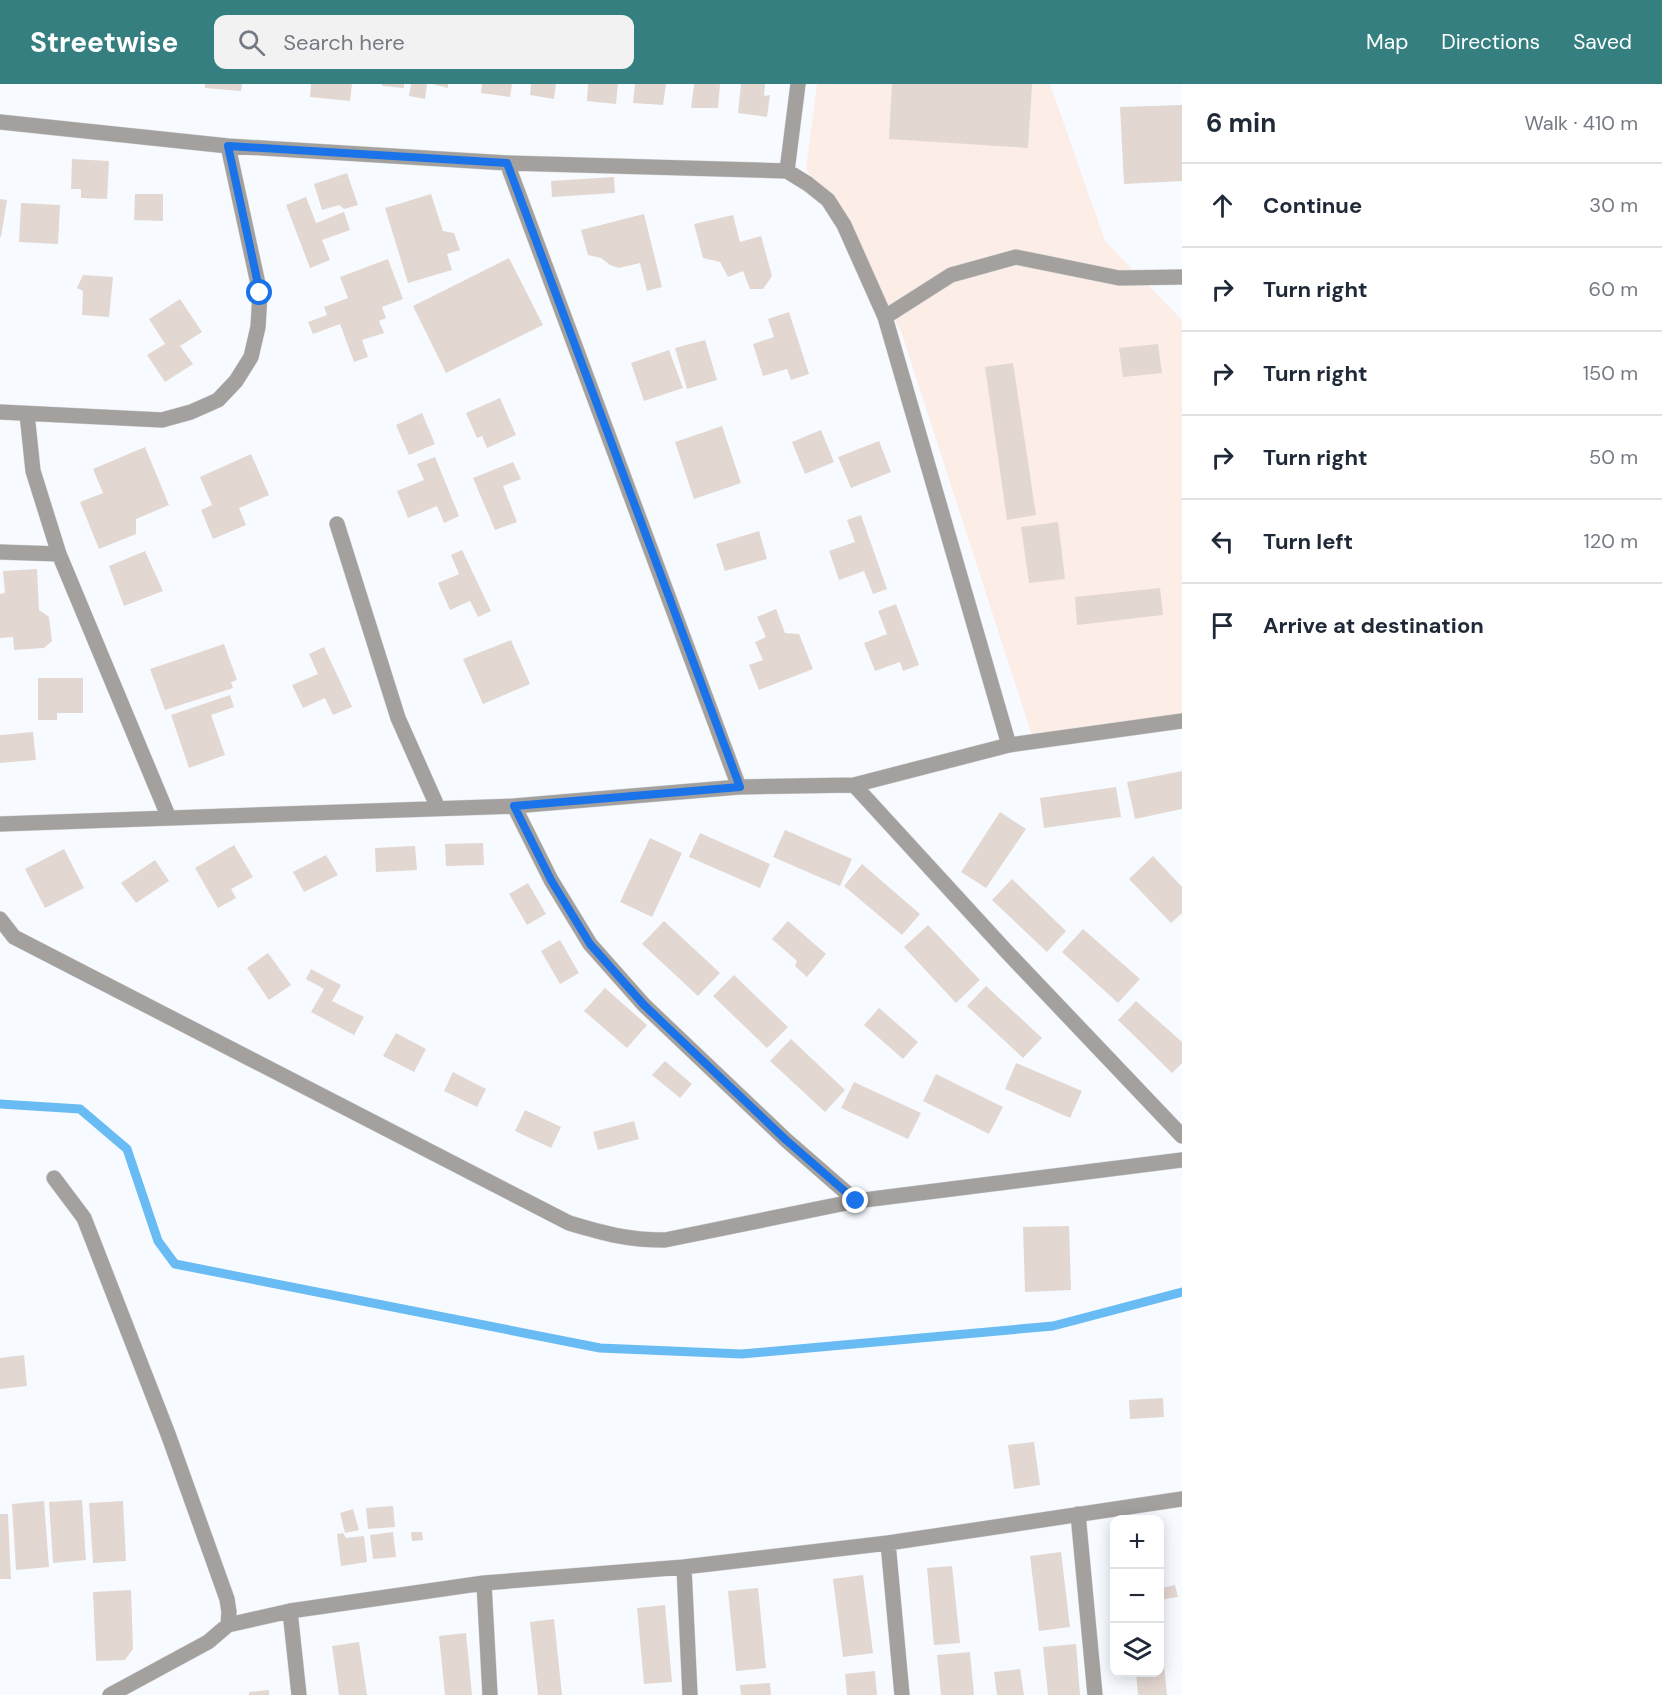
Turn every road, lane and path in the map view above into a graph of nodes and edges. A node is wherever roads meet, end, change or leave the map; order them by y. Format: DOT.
graph roads {
  1 [pos="798,84"];
  2 [pos="0,122"];
  3 [pos="228,146"];
  4 [pos="507,163"];
  5 [pos="787,171"];
  6 [pos="1182,277"];
  7 [pos="885,317"];
  8 [pos="0,412"];
  9 [pos="27,414"];
  10 [pos="337,524"];
  11 [pos="0,552"];
  12 [pos="59,554"];
  13 [pos="1182,721"];
  14 [pos="1009,745"];
  15 [pos="854,785"];
  16 [pos="740,787"];
  17 [pos="514,806"];
  18 [pos="438,808"];
  19 [pos="169,818"];
  20 [pos="0,824"];
  21 [pos="0,919"];
  22 [pos="1182,1136"];
  23 [pos="1182,1160"];
  24 [pos="54,1178"];
  25 [pos="856,1201"];
  26 [pos="1182,1499"];
  27 [pos="1078,1514"];
  28 [pos="888,1543"];
  29 [pos="684,1567"];
  30 [pos="484,1584"];
  31 [pos="290,1611"];
  32 [pos="228,1625"];
  33 [pos="110,1695"];
  34 [pos="299,1695"];
  35 [pos="490,1695"];
  36 [pos="690,1695"];
  37 [pos="902,1695"];
  38 [pos="1095,1695"];
  1 -- 5 [label="street"];
  2 -- 3 [label="street"];
  3 -- 4 [label="street"];
  3 -- 9 [label="street"];
  4 -- 5 [label="street"];
  4 -- 16 [label="street"];
  5 -- 7 [label="street"];
  6 -- 7 [label="street"];
  7 -- 14 [label="street"];
  8 -- 9 [label="street"];
  9 -- 12 [label="street"];
  10 -- 18 [label="street"];
  11 -- 12 [label="street"];
  12 -- 19 [label="street"];
  13 -- 14 [label="street"];
  14 -- 15 [label="street"];
  15 -- 16 [label="street"];
  15 -- 22 [label="street"];
  16 -- 17 [label="street"];
  17 -- 18 [label="street"];
  17 -- 25 [label="street"];
  18 -- 19 [label="street"];
  19 -- 20 [label="street"];
  21 -- 25 [label="street"];
  23 -- 25 [label="street"];
  24 -- 32 [label="street"];
  26 -- 27 [label="street"];
  27 -- 28 [label="street"];
  27 -- 38 [label="street"];
  28 -- 29 [label="street"];
  28 -- 37 [label="street"];
  29 -- 30 [label="street"];
  29 -- 36 [label="street"];
  30 -- 31 [label="street"];
  30 -- 35 [label="street"];
  31 -- 32 [label="street"];
  31 -- 34 [label="street"];
  32 -- 33 [label="street"];
}
